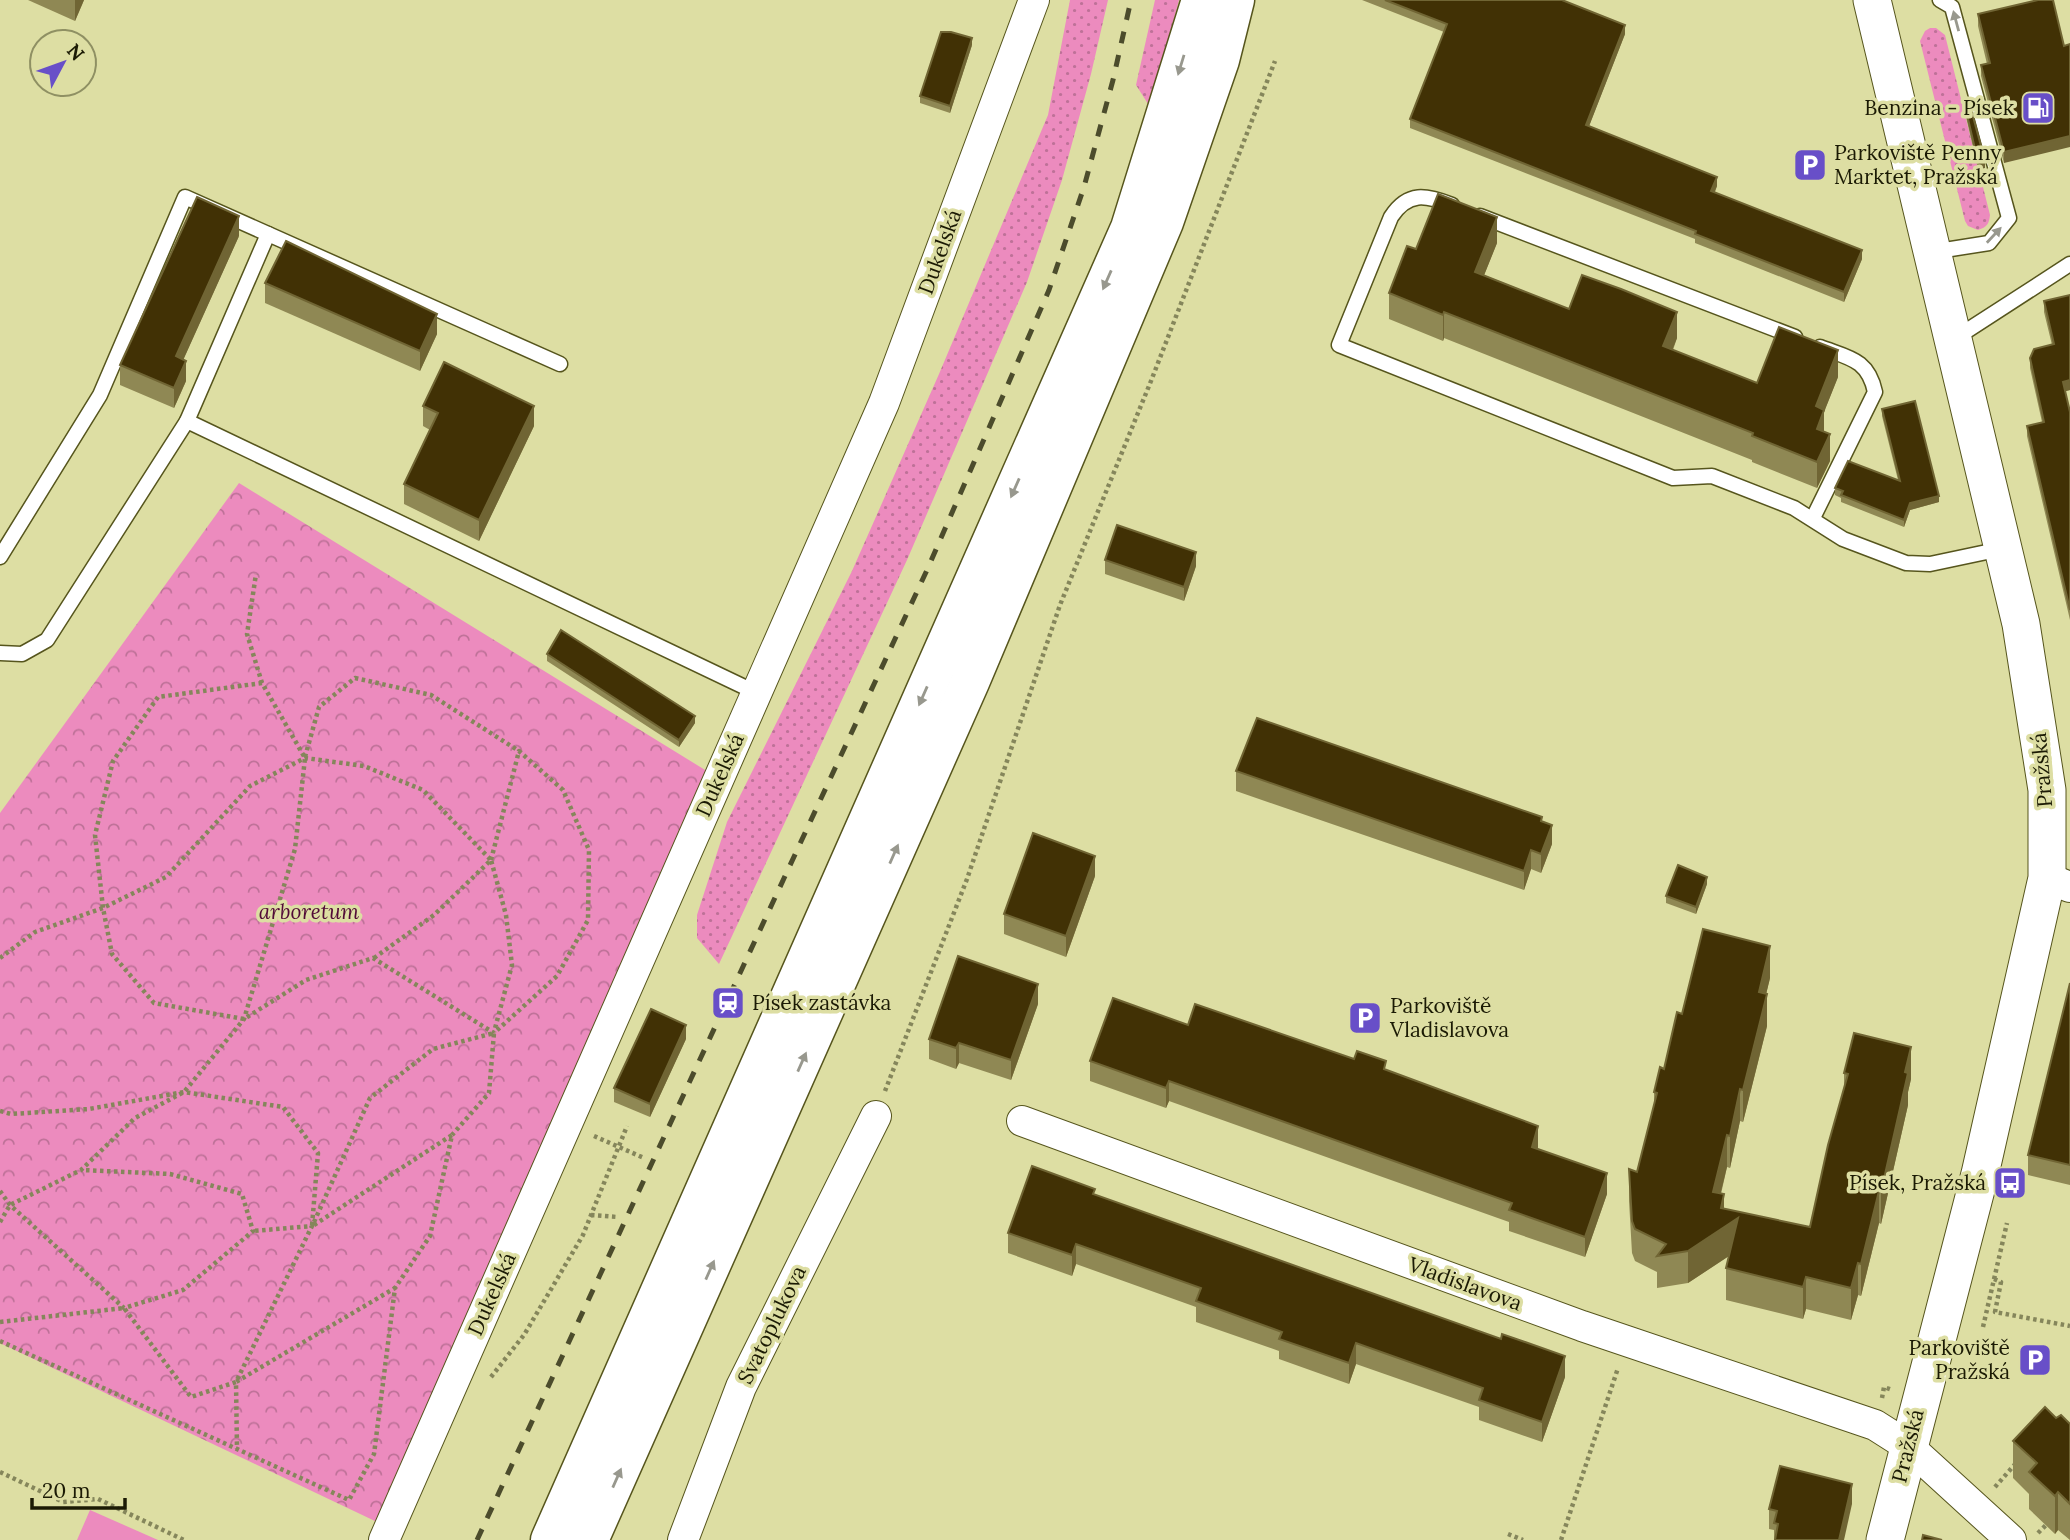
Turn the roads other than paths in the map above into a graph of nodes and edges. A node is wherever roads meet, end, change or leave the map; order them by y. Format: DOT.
graph roads {
  1 [pos="1034,0"];
  2 [pos="1201,0"];
  3 [pos="1235,0"];
  4 [pos="1872,0"];
  5 [pos="1940,0"];
  6 [pos="268,234"];
  7 [pos="1931,252"];
  8 [pos="2070,264"];
  9 [pos="1953,339"];
  10 [pos="560,364"];
  11 [pos="187,421"];
  12 [pos="1813,518"];
  13 [pos="2003,549"];
  14 [pos="0,557"];
  15 [pos="0,653"];
  16 [pos="757,693"];
  17 [pos="2058,883"];
  18 [pos="876,1116"];
  19 [pos="1022,1121"];
  20 [pos="1908,1446"];
  21 [pos="384,1540"];
  22 [pos="550,1540"];
  23 [pos="589,1540"];
  24 [pos="683,1540"];
  25 [pos="1885,1540"];
  26 [pos="2011,1540"];
  1 -- 16 [label="street, Dukelská"];
  2 -- 22 [label="highway, one-way"];
  23 -- 3 [label="highway, one-way"];
  4 -- 7 [label="street, Pražská"];
  7 -- 5 [label="lane, one-way"];
  6 -- 10 [label="lane"];
  6 -- 11 [label="lane"];
  6 -- 14 [label="lane"];
  7 -- 9 [label="street, Pražská"];
  8 -- 9 [label="lane"];
  9 -- 13 [label="street, Pražská"];
  11 -- 15 [label="lane"];
  11 -- 16 [label="lane"];
  12 -- 12 [label="lane"];
  12 -- 13 [label="lane"];
  13 -- 17 [label="street, Pražská"];
  16 -- 21 [label="street, Dukelská"];
  17 -- 20 [label="street, Pražská"];
  18 -- 24 [label="street, Svatoplukova"];
  19 -- 20 [label="street, Vladislavova"];
  20 -- 25 [label="street, Pražská"];
  20 -- 26 [label="street, Vladislavova"];
}
